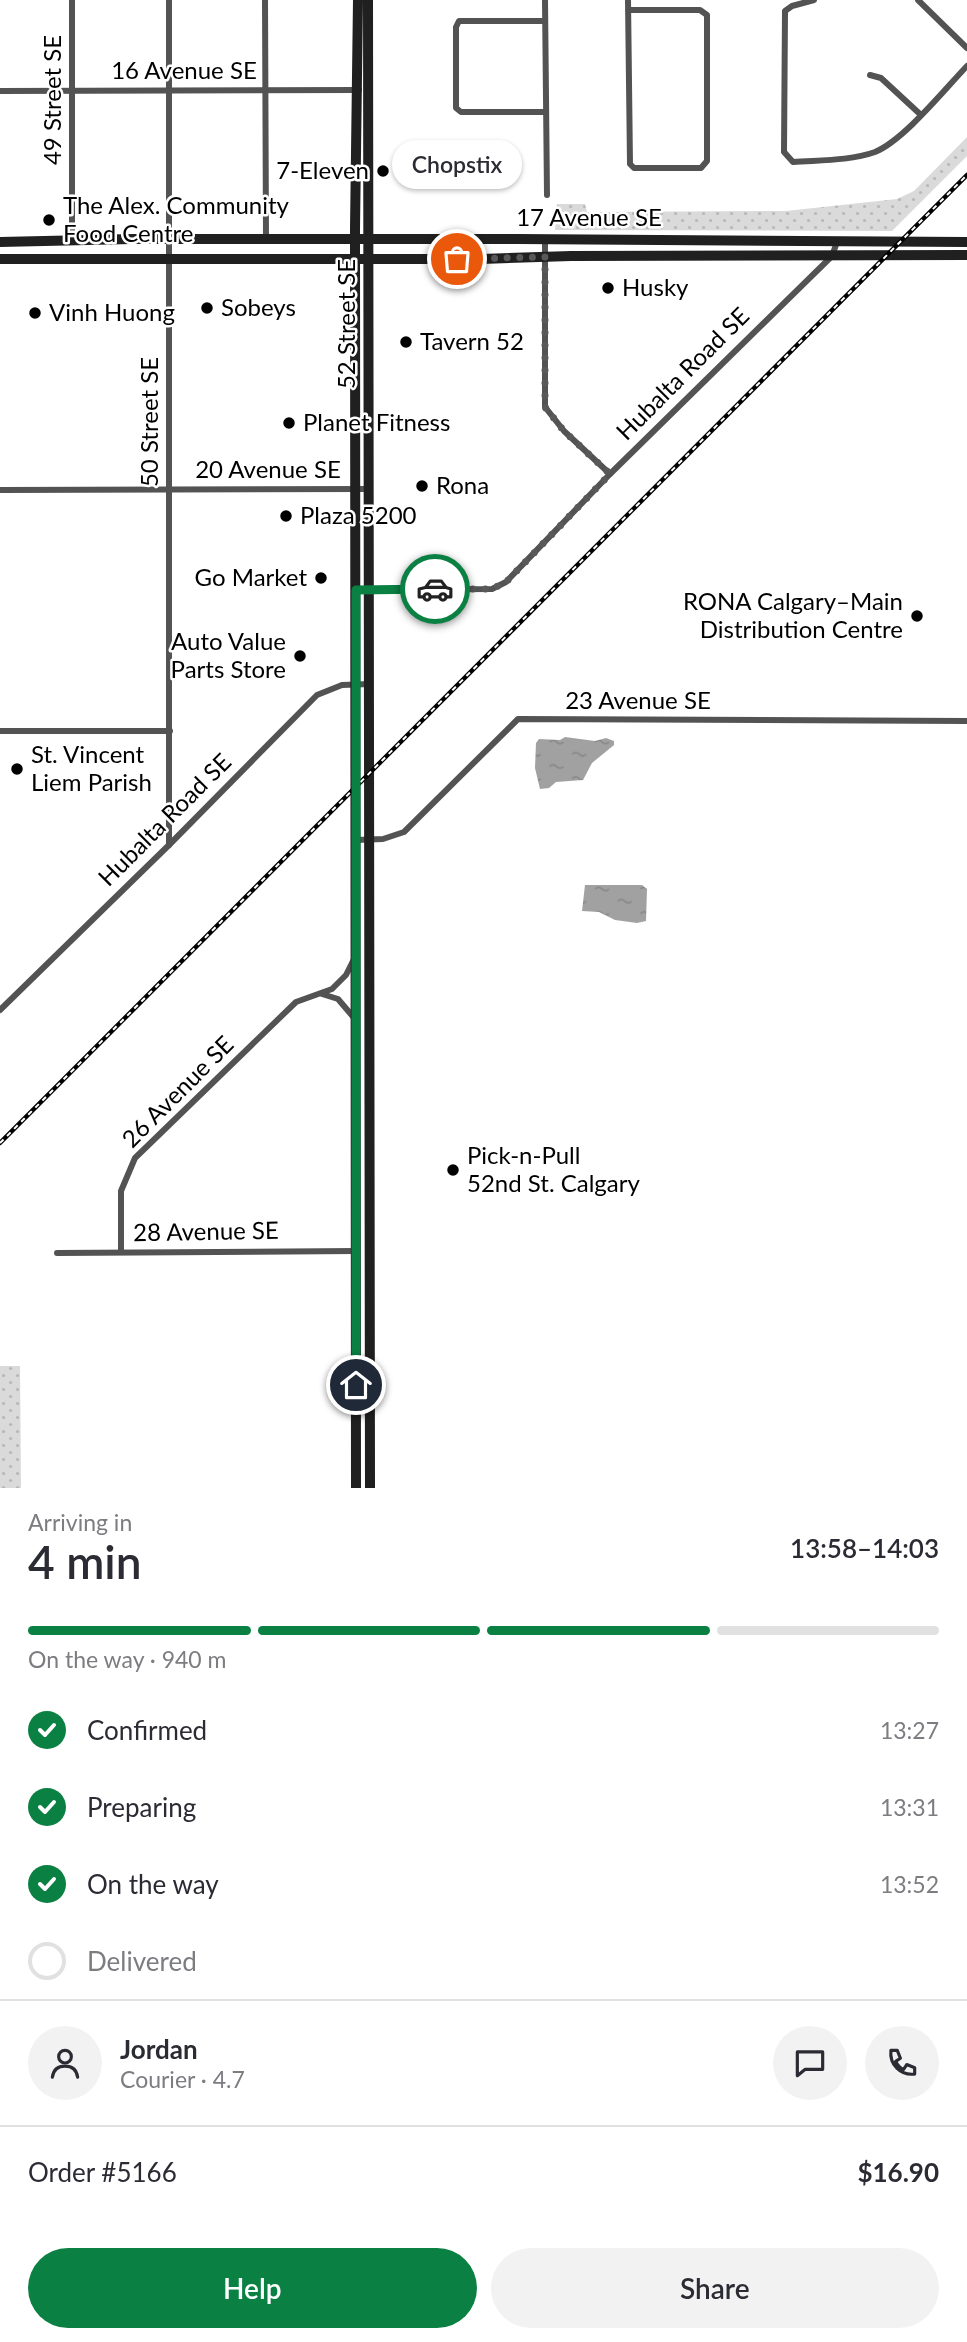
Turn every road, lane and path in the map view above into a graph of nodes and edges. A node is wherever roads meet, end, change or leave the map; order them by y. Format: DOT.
graph roads {
  1 [pos="72,0"];
  2 [pos="169,0"];
  3 [pos="265,0"];
  4 [pos="358,0"];
  5 [pos="368,0"];
  6 [pos="545,0"];
  7 [pos="628,0"];
  8 [pos="814,0"];
  9 [pos="918,0"];
  10 [pos="628,10"];
  11 [pos="545,21"];
  12 [pos="967,48"];
  13 [pos="967,66"];
  14 [pos="870,75"];
  15 [pos="265,90"];
  16 [pos="363,90"];
  17 [pos="0,91"];
  18 [pos="72,91"];
  19 [pos="169,91"];
  20 [pos="545,112"];
  21 [pos="920,115"];
  22 [pos="547,195"];
  23 [pos="168,239"];
  24 [pos="266,239"];
  25 [pos="355,239"];
  26 [pos="368,239"];
  27 [pos="545,239"];
  28 [pos="0,242"];
  29 [pos="72,242"];
  30 [pos="837,242"];
  31 [pos="967,242"];
  32 [pos="967,255"];
  33 [pos="832,256"];
  34 [pos="545,257"];
  35 [pos="169,258"];
  36 [pos="0,259"];
  37 [pos="355,259"];
  38 [pos="368,259"];
  39 [pos="610,474"];
  40 [pos="0,489"];
  41 [pos="169,489"];
  42 [pos="356,489"];
  43 [pos="368,489"];
  44 [pos="370,589"];
  45 [pos="356,590"];
  46 [pos="356,684"];
  47 [pos="370,684"];
  48 [pos="967,721"];
  49 [pos="0,731"];
  50 [pos="170,731"];
  51 [pos="356,840"];
  52 [pos="370,840"];
  53 [pos="169,845"];
  54 [pos="356,956"];
  55 [pos="322,994"];
  56 [pos="0,1010"];
  57 [pos="356,1021"];
  58 [pos="356,1251"];
  59 [pos="121,1252"];
  60 [pos="57,1253"];
  61 [pos="356,1488"];
  62 [pos="370,1488"];
  1 -- 18 [label="street, 49 Street SE"];
  2 -- 19 [label="street, 50 Street SE"];
  3 -- 15 [label="street"];
  4 -- 16 [label="main road, 52 Street SE"];
  5 -- 16 [label="main road, 52 Street SE"];
  6 -- 11 [label="street"];
  7 -- 10 [label="street"];
  8 -- 21 [label="street"];
  9 -- 12 [label="street"];
  10 -- 10 [label="street"];
  11 -- 20 [label="street"];
  11 -- 20 [label="street"];
  13 -- 21 [label="street"];
  14 -- 21 [label="street"];
  15 -- 16 [label="street, 16 Avenue SE"];
  15 -- 19 [label="street, 16 Avenue SE"];
  15 -- 24 [label="street"];
  16 -- 25 [label="main road, 52 Street SE"];
  16 -- 26 [label="main road, 52 Street SE"];
  17 -- 18 [label="street, 16 Avenue SE"];
  18 -- 19 [label="street, 16 Avenue SE"];
  18 -- 29 [label="street, 49 Street SE"];
  19 -- 23 [label="street, 50 Street SE"];
  20 -- 22 [label="street"];
  23 -- 24 [label="main road, 17 Avenue SE"];
  23 -- 29 [label="main road, 17 Avenue SE"];
  23 -- 35 [label="street, 50 Street SE"];
  24 -- 25 [label="main road, 17 Avenue SE"];
  25 -- 26 [label="main road, 17 Avenue SE"];
  25 -- 37 [label="main road, 52 Street SE"];
  26 -- 27 [label="main road, 17 Avenue SE"];
  26 -- 38 [label="main road, 52 Street SE"];
  27 -- 30 [label="main road, 17 Avenue SE"];
  27 -- 34 [label="street"];
  28 -- 29 [label="main road, 17 Avenue SE"];
  30 -- 31 [label="main road, 17 Avenue SE"];
  30 -- 33 [label="street, Hubalta Road SE"];
  32 -- 33 [label="main road, 17 Avenue SE"];
  33 -- 34 [label="main road, 17 Avenue SE"];
  33 -- 39 [label="street, Hubalta Road SE"];
  34 -- 38 [label="main road, 17 Avenue SE"];
  34 -- 39 [label="street"];
  35 -- 36 [label="main road, 17 Avenue SE"];
  35 -- 37 [label="main road, 17 Avenue SE"];
  35 -- 41 [label="street, 50 Street SE"];
  37 -- 38 [label="main road, 17 Avenue SE"];
  37 -- 42 [label="main road, 52 Street SE"];
  38 -- 43 [label="main road, 52 Street SE"];
  39 -- 44 [label="street, Hubalta Road SE"];
  40 -- 41 [label="street, 20 Avenue SE"];
  41 -- 42 [label="street, 20 Avenue SE"];
  41 -- 50 [label="street, 50 Street SE"];
  42 -- 43 [label="street, 20 Avenue SE"];
  42 -- 45 [label="main road, 52 Street SE"];
  43 -- 44 [label="main road, 52 Street SE"];
  44 -- 45 [label="street"];
  44 -- 47 [label="main road, 52 Street SE"];
  45 -- 46 [label="main road, 52 Street SE"];
  46 -- 47 [label="street, Hubalta Road SE"];
  46 -- 51 [label="main road, 52 Street SE"];
  46 -- 53 [label="street, Hubalta Road SE"];
  47 -- 52 [label="main road, 52 Street SE"];
  48 -- 52 [label="street, 23 Avenue SE"];
  49 -- 50 [label="street"];
  50 -- 53 [label="street, 50 Street SE"];
  51 -- 52 [label="street, 23 Avenue SE"];
  51 -- 54 [label="main road, 52 Street SE"];
  52 -- 62 [label="main road, 52 Street SE"];
  53 -- 56 [label="street, Hubalta Road SE"];
  54 -- 55 [label="street, 26 Avenue SE"];
  54 -- 57 [label="main road, 52 Street SE"];
  55 -- 57 [label="street"];
  55 -- 59 [label="street, 26 Avenue SE"];
  57 -- 58 [label="main road, 52 Street SE"];
  58 -- 59 [label="street, 28 Avenue SE"];
  58 -- 61 [label="main road, 52 Street SE"];
  59 -- 60 [label="street, 28 Avenue SE"];
}
